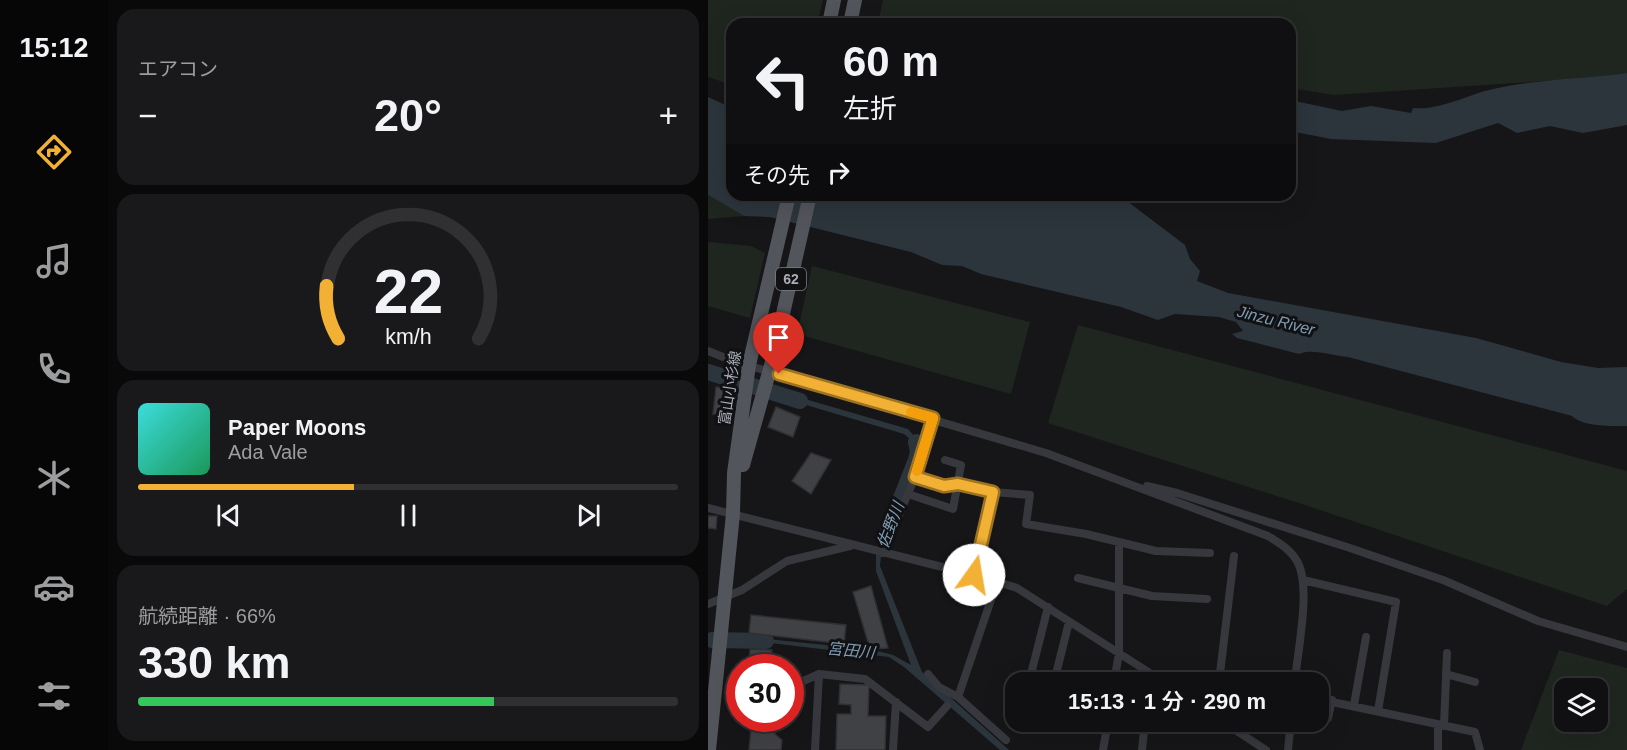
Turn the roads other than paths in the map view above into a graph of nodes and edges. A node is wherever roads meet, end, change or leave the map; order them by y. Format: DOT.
graph roads {
  1 [pos="834,0"];
  2 [pos="855,0"];
  3 [pos="830,18"];
  4 [pos="851,18"];
  5 [pos="788,201"];
  6 [pos="809,201"];
  7 [pos="708,351"];
  8 [pos="750,361"];
  9 [pos="770,367"];
  10 [pos="933,418"];
  11 [pos="945,460"];
  12 [pos="915,477"];
  13 [pos="1121,481"];
  14 [pos="958,484"];
  15 [pos="993,492"];
  16 [pos="908,494"];
  17 [pos="708,508"];
  18 [pos="734,514"];
  19 [pos="1119,542"];
  20 [pos="851,545"];
  21 [pos="883,553"];
  22 [pos="1210,553"];
  23 [pos="1234,556"];
  24 [pos="974,575"];
  25 [pos="1078,578"];
  26 [pos="1303,580"];
  27 [pos="997,582"];
  28 [pos="1119,588"];
  29 [pos="725,597"];
  30 [pos="1207,599"];
  31 [pos="708,604"];
  32 [pos="1048,607"];
  33 [pos="1068,622"];
  34 [pos="1366,637"];
  35 [pos="1627,647"];
  36 [pos="1119,653"];
  37 [pos="1447,653"];
  38 [pos="1032,672"];
  39 [pos="1056,672"];
  40 [pos="1116,672"];
  41 [pos="1143,672"];
  42 [pos="1220,672"];
  43 [pos="1295,672"];
  44 [pos="819,674"];
  45 [pos="928,674"];
  46 [pos="1446,674"];
  47 [pos="804,681"];
  48 [pos="1475,682"];
  49 [pos="958,697"];
  50 [pos="711,698"];
  51 [pos="1329,700"];
  52 [pos="1332,700"];
  53 [pos="896,702"];
  54 [pos="1354,705"];
  55 [pos="946,706"];
  56 [pos="1378,711"];
  57 [pos="1329,714"];
  58 [pos="1441,725"];
  59 [pos="1106,732"];
  60 [pos="1144,732"];
  61 [pos="1238,732"];
  62 [pos="1290,732"];
  63 [pos="1006,740"];
  64 [pos="709,750"];
  65 [pos="815,750"];
  66 [pos="893,750"];
  67 [pos="1103,750"];
  68 [pos="1142,750"];
  69 [pos="1266,750"];
  70 [pos="1288,750"];
  71 [pos="1438,750"];
  72 [pos="1480,750"];
  1 -- 3 [label="main road"];
  2 -- 4 [label="main road"];
  5 -- 8 [label="main road, 富山小杉線 / 62"];
  6 -- 9 [label="main road, 富山小杉線 / 62"];
  7 -- 8 [label="street"];
  8 -- 9 [label="street"];
  8 -- 18 [label="main road, 富山小杉線 / 62"];
  9 -- 10 [label="street"];
  9 -- 18 [label="main road, 富山小杉線 / 62"];
  10 -- 12 [label="street"];
  10 -- 13 [label="street"];
  11 -- 14 [label="street"];
  12 -- 14 [label="street"];
  12 -- 16 [label="street"];
  13 -- 26 [label="street"];
  13 -- 35 [label="street"];
  14 -- 15 [label="street"];
  14 -- 16 [label="street"];
  15 -- 19 [label="street"];
  15 -- 24 [label="street"];
  16 -- 21 [label="street"];
  17 -- 18 [label="street"];
  18 -- 20 [label="street"];
  18 -- 29 [label="main road, 62"];
  19 -- 22 [label="street"];
  19 -- 28 [label="street"];
  20 -- 21 [label="street"];
  20 -- 29 [label="street"];
  21 -- 24 [label="street"];
  23 -- 42 [label="street"];
  24 -- 27 [label="street"];
  25 -- 28 [label="street"];
  26 -- 43 [label="street"];
  26 -- 56 [label="street"];
  27 -- 32 [label="street"];
  27 -- 49 [label="street"];
  28 -- 30 [label="street"];
  28 -- 36 [label="street"];
  29 -- 31 [label="street"];
  29 -- 50 [label="main road, 62"];
  32 -- 33 [label="street"];
  32 -- 38 [label="street"];
  33 -- 36 [label="street"];
  33 -- 39 [label="street"];
  34 -- 54 [label="street"];
  36 -- 40 [label="street"];
  36 -- 41 [label="street"];
  37 -- 46 [label="street"];
  44 -- 47 [label="street"];
  44 -- 53 [label="street"];
  44 -- 65 [label="street"];
  45 -- 49 [label="street"];
  46 -- 48 [label="street"];
  46 -- 58 [label="street"];
  49 -- 63 [label="street"];
  50 -- 64 [label="main road, 62"];
  51 -- 52 [label="street"];
  52 -- 54 [label="street"];
  52 -- 57 [label="street"];
  53 -- 55 [label="street"];
  53 -- 66 [label="street"];
  54 -- 56 [label="street"];
  56 -- 58 [label="street"];
  58 -- 71 [label="street"];
  58 -- 72 [label="street"];
  59 -- 67 [label="street"];
  60 -- 68 [label="street"];
  61 -- 69 [label="street"];
  62 -- 70 [label="street"];
}
